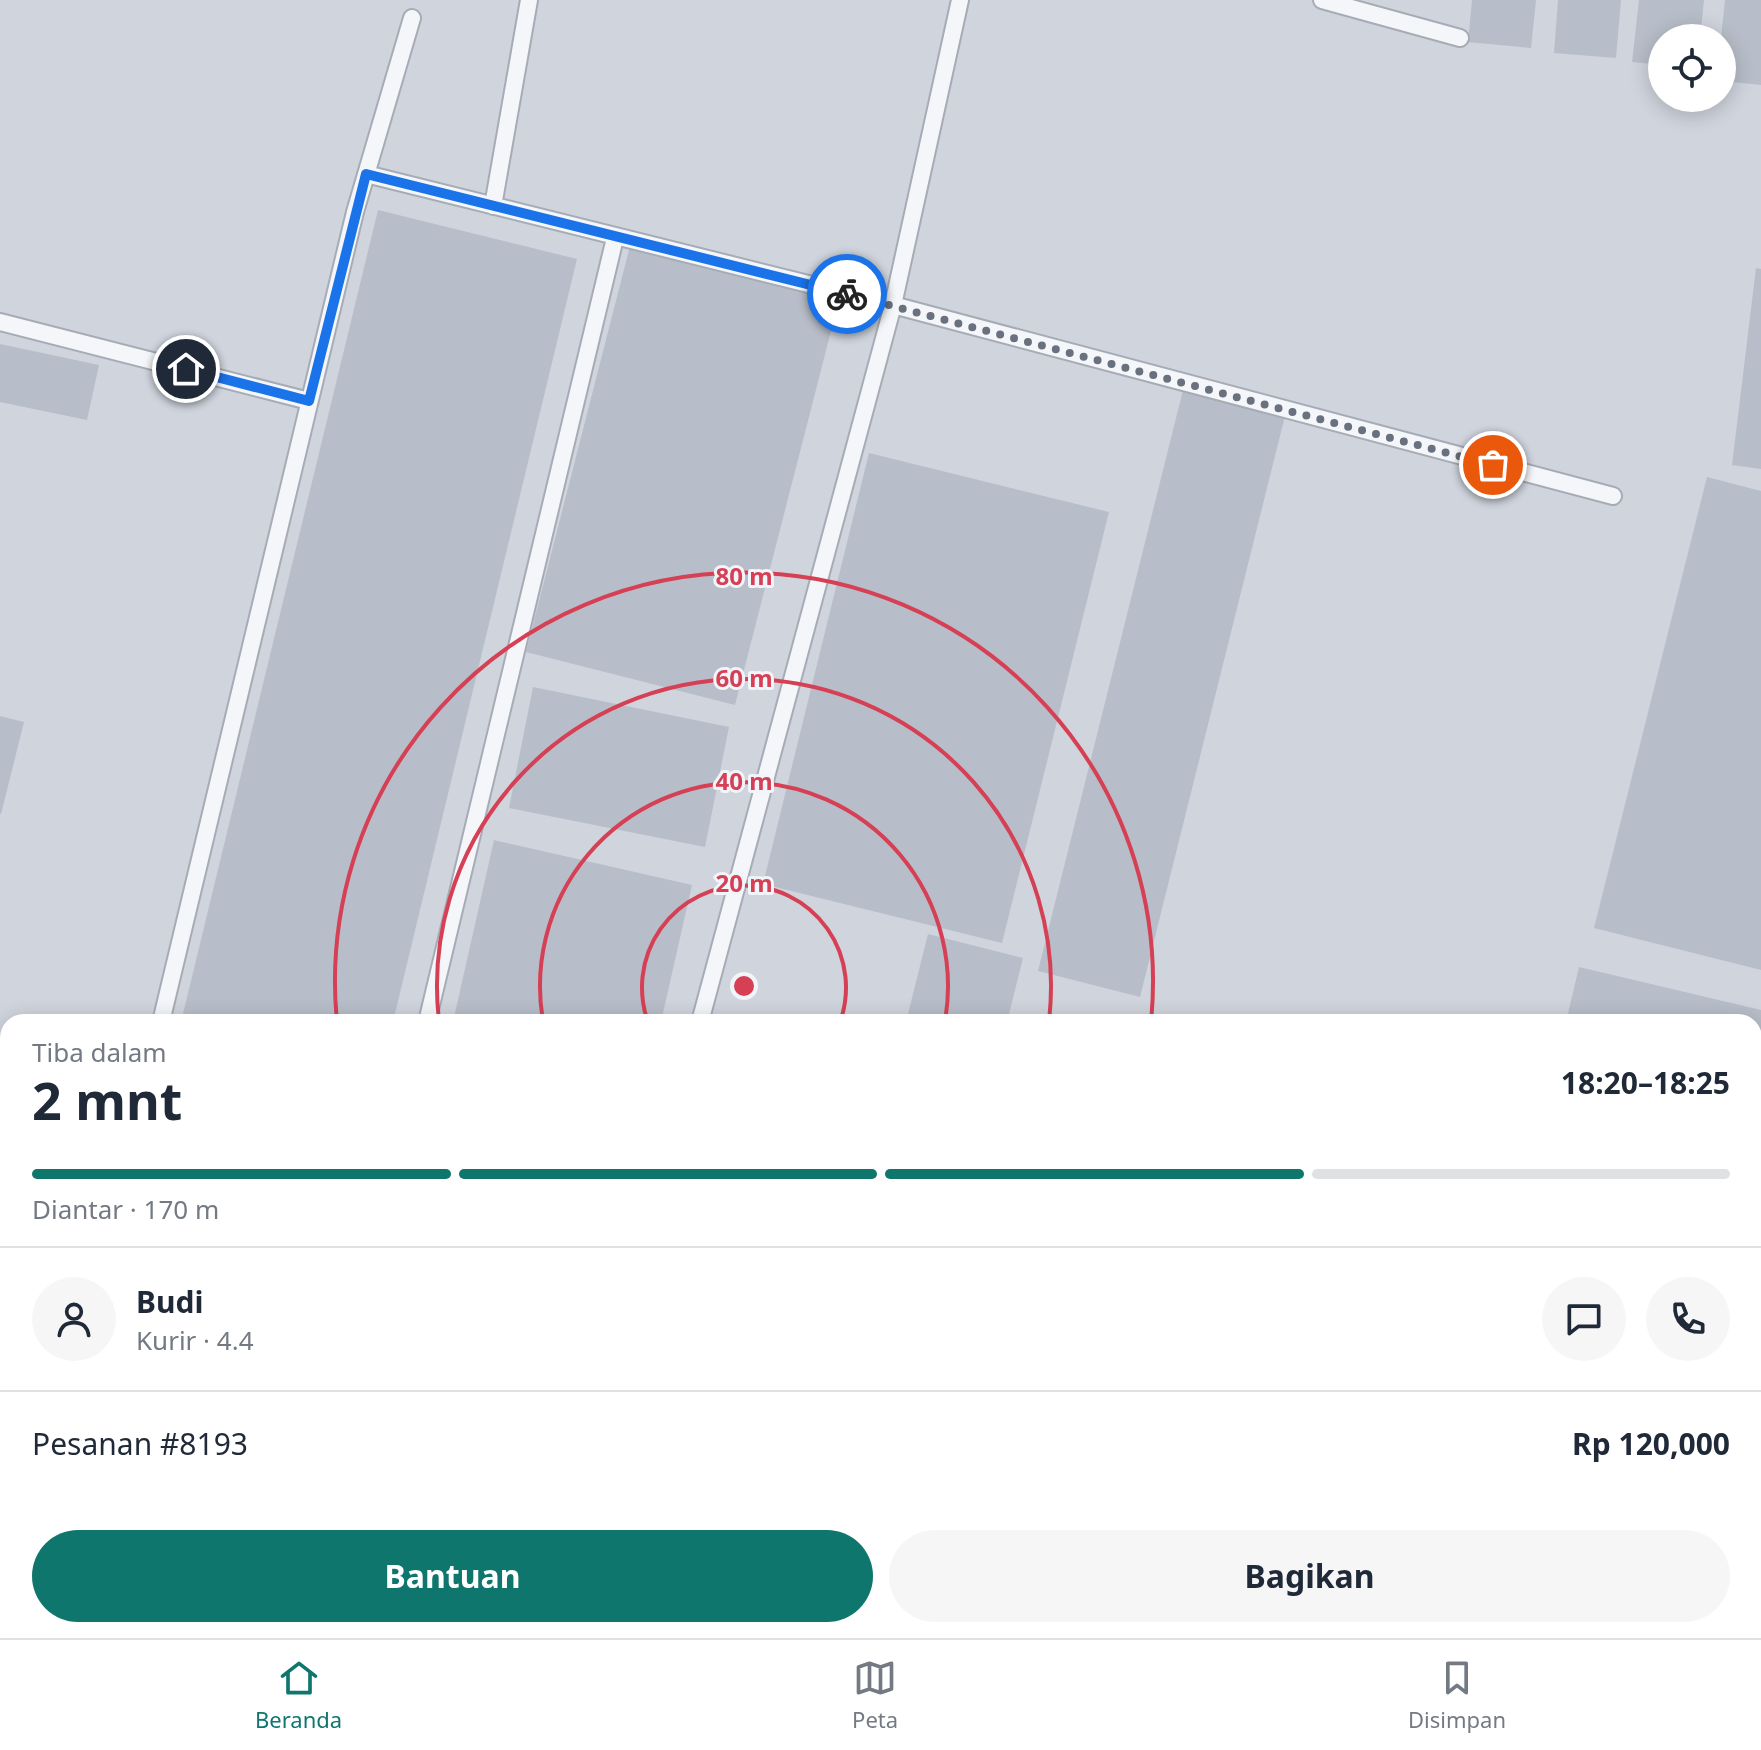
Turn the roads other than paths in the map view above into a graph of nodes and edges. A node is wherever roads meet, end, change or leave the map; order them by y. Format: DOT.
graph roads {
  1 [pos="529,0"];
  2 [pos="960,0"];
  3 [pos="1322,0"];
  4 [pos="412,18"];
  5 [pos="1460,38"];
  6 [pos="366,174"];
  7 [pos="493,206"];
  8 [pos="615,238"];
  9 [pos="893,305"];
  10 [pos="0,322"];
  11 [pos="309,401"];
  12 [pos="1613,496"];
  13 [pos="163,1014"];
  14 [pos="429,1014"];
  15 [pos="702,1014"];
  1 -- 7 [label="lane"];
  2 -- 9 [label="lane"];
  3 -- 5 [label="lane"];
  4 -- 6 [label="lane"];
  6 -- 7 [label="lane"];
  6 -- 11 [label="lane"];
  7 -- 8 [label="lane"];
  8 -- 9 [label="lane"];
  8 -- 14 [label="lane"];
  9 -- 12 [label="lane"];
  9 -- 15 [label="lane"];
  10 -- 11 [label="lane"];
  11 -- 13 [label="lane"];
}
